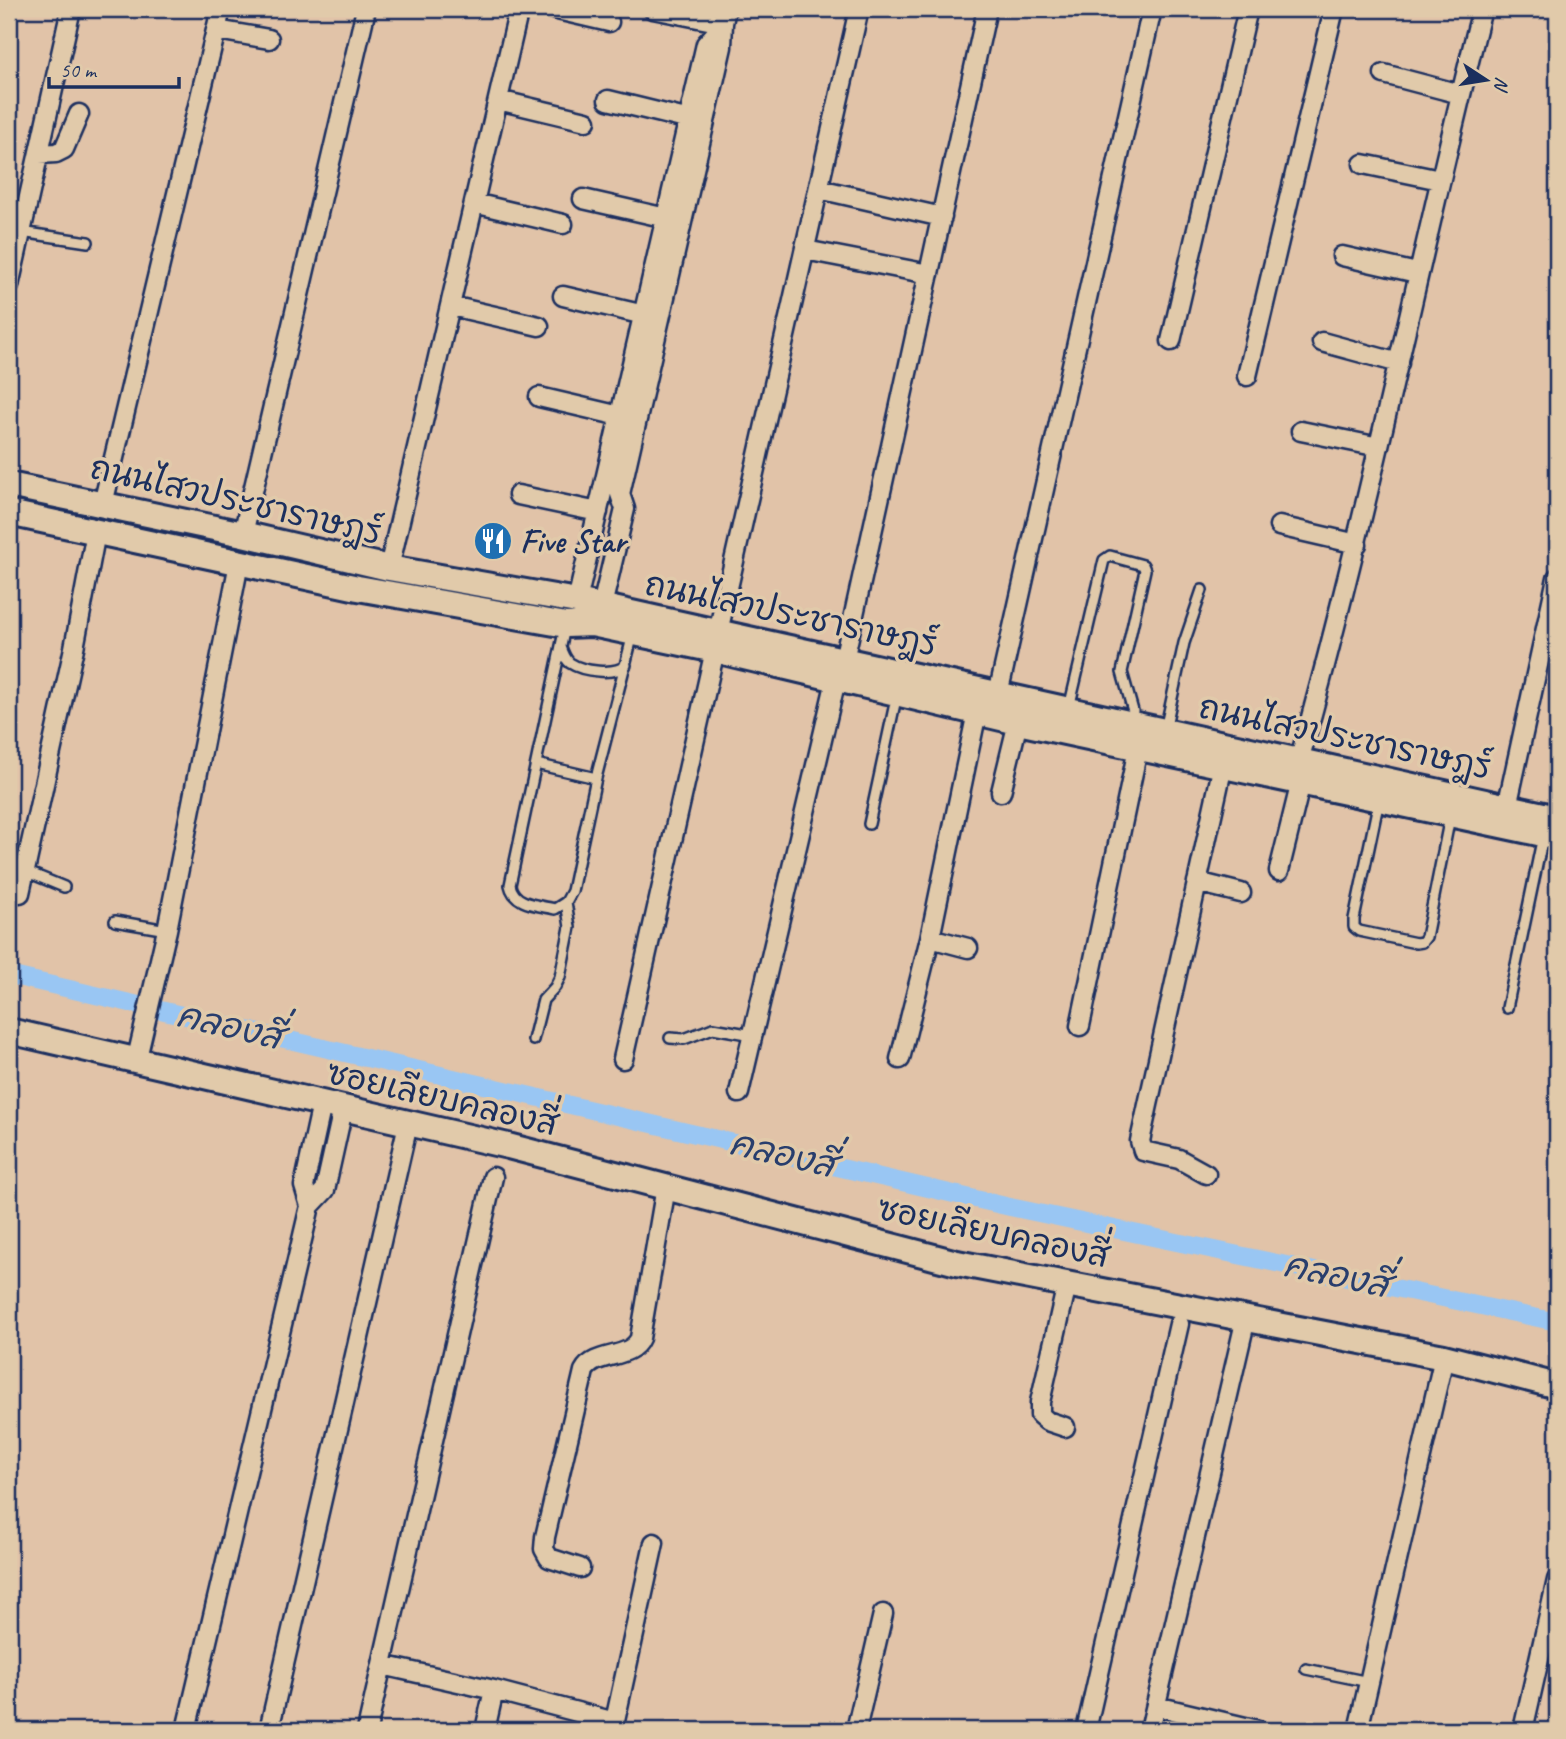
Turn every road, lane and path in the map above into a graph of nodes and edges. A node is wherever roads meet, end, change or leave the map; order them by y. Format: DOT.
graph roads {
  1 [pos="71,9"];
  2 [pos="221,9"];
  3 [pos="366,9"];
  4 [pos="519,9"];
  5 [pos="553,9"];
  6 [pos="653,9"];
  7 [pos="859,9"];
  8 [pos="987,9"];
  9 [pos="1152,9"];
  10 [pos="1248,9"];
  11 [pos="1331,9"];
  12 [pos="1482,9"];
  13 [pos="724,19"];
  14 [pos="609,22"];
  15 [pos="217,30"];
  16 [pos="269,39"];
  17 [pos="1384,74"];
  18 [pos="1460,94"];
  19 [pos="498,100"];
  20 [pos="608,100"];
  21 [pos="79,114"];
  22 [pos="586,121"];
  23 [pos="697,122"];
  24 [pos="39,154"];
  25 [pos="1363,164"];
  26 [pos="1440,180"];
  27 [pos="819,189"];
  28 [pos="583,199"];
  29 [pos="474,203"];
  30 [pos="942,216"];
  31 [pos="674,220"];
  32 [pos="562,223"];
  33 [pos="21,232"];
  34 [pos="88,242"];
  35 [pos="805,250"];
  36 [pos="1342,256"];
  37 [pos="1418,273"];
  38 [pos="929,274"];
  39 [pos="9,286"];
  40 [pos="563,296"];
  41 [pos="451,306"];
  42 [pos="652,316"];
  43 [pos="539,326"];
  44 [pos="1171,341"];
  45 [pos="1322,342"];
  46 [pos="1399,363"];
  47 [pos="1247,376"];
  48 [pos="539,397"];
  49 [pos="620,416"];
  50 [pos="1301,430"];
  51 [pos="1379,447"];
  52 [pos="9,485"];
  53 [pos="611,492"];
  54 [pos="518,495"];
  55 [pos="103,504"];
  56 [pos="598,512"];
  57 [pos="9,513"];
  58 [pos="1279,526"];
  59 [pos="96,532"];
  60 [pos="243,534"];
  61 [pos="1357,544"];
  62 [pos="239,562"];
  63 [pos="388,568"];
  64 [pos="1557,578"];
  65 [pos="1202,590"];
  66 [pos="577,601"];
  67 [pos="602,606"];
  68 [pos="633,633"];
  69 [pos="563,636"];
  70 [pos="716,641"];
  71 [pos="626,665"];
  72 [pos="840,670"];
  73 [pos="897,692"];
  74 [pos="998,694"];
  75 [pos="1069,710"];
  76 [pos="978,712"];
  77 [pos="1018,722"];
  78 [pos="1144,732"];
  79 [pos="536,764"];
  80 [pos="1223,765"];
  81 [pos="1300,771"];
  82 [pos="596,778"];
  83 [pos="1000,792"];
  84 [pos="1379,799"];
  85 [pos="1507,807"];
  86 [pos="1451,814"];
  87 [pos="869,824"];
  88 [pos="1553,829"];
  89 [pos="1279,871"];
  90 [pos="25,872"];
  91 [pos="1197,882"];
  92 [pos="64,887"];
  93 [pos="20,893"];
  94 [pos="1241,893"];
  95 [pos="566,902"];
  96 [pos="115,921"];
  97 [pos="167,930"];
  98 [pos="930,937"];
  99 [pos="968,948"];
  100 [pos="1507,1009"];
  101 [pos="1080,1026"];
  102 [pos="9,1031"];
  103 [pos="753,1035"];
  104 [pos="670,1038"];
  105 [pos="533,1040"];
  106 [pos="139,1052"];
  107 [pos="623,1059"];
  108 [pos="900,1059"];
  109 [pos="739,1093"];
  110 [pos="332,1106"];
  111 [pos="408,1124"];
  112 [pos="1206,1174"];
  113 [pos="493,1177"];
  114 [pos="666,1187"];
  115 [pos="1067,1284"];
  116 [pos="1246,1318"];
  117 [pos="1179,1324"];
  118 [pos="1444,1357"];
  119 [pos="1557,1386"];
  120 [pos="1065,1427"];
  121 [pos="654,1543"];
  122 [pos="580,1568"];
  123 [pos="1557,1580"];
  124 [pos="883,1614"];
  125 [pos="382,1665"];
  126 [pos="1306,1669"];
  127 [pos="1369,1682"];
  128 [pos="494,1690"];
  129 [pos="1156,1706"];
  130 [pos="614,1726"];
  131 [pos="186,1730"];
  132 [pos="269,1730"];
  133 [pos="367,1730"];
  134 [pos="485,1730"];
  135 [pos="856,1730"];
  136 [pos="1086,1730"];
  137 [pos="1150,1730"];
  138 [pos="1258,1730"];
  139 [pos="1358,1730"];
  140 [pos="1523,1730"];
  1 -- 24 [label="street"];
  2 -- 15 [label="street"];
  3 -- 60 [label="street"];
  4 -- 19 [label="street"];
  5 -- 14 [label="street"];
  6 -- 13 [label="street"];
  7 -- 27 [label="street"];
  8 -- 30 [label="street"];
  9 -- 74 [label="street"];
  10 -- 44 [label="street"];
  11 -- 47 [label="street"];
  12 -- 18 [label="street"];
  13 -- 23 [label="street"];
  15 -- 16 [label="street"];
  15 -- 55 [label="street"];
  17 -- 18 [label="street"];
  18 -- 26 [label="street"];
  19 -- 22 [label="street"];
  19 -- 29 [label="street"];
  20 -- 23 [label="street"];
  21 -- 24 [label="street"];
  23 -- 31 [label="street"];
  24 -- 33 [label="street"];
  25 -- 26 [label="street"];
  26 -- 37 [label="street"];
  27 -- 30 [label="street"];
  27 -- 35 [label="street"];
  28 -- 31 [label="street"];
  29 -- 32 [label="street"];
  29 -- 41 [label="street"];
  30 -- 38 [label="street"];
  31 -- 42 [label="street"];
  33 -- 34 [label="lane"];
  33 -- 39 [label="street"];
  35 -- 38 [label="street"];
  35 -- 70 [label="street"];
  36 -- 37 [label="street"];
  37 -- 46 [label="street"];
  38 -- 72 [label="street"];
  40 -- 42 [label="street"];
  41 -- 43 [label="street"];
  41 -- 63 [label="street"];
  42 -- 49 [label="street"];
  42 -- 53 [label="street"];
  45 -- 46 [label="street"];
  46 -- 51 [label="street"];
  48 -- 49 [label="street"];
  49 -- 53 [label="street"];
  50 -- 51 [label="street"];
  51 -- 61 [label="street"];
  52 -- 55 [label="main road, ถนนไสวประชาราษฎร์"];
  53 -- 56 [label="street"];
  53 -- 67 [label="street"];
  54 -- 56 [label="street"];
  55 -- 60 [label="main road, ถนนไสวประชาราษฎร์"];
  56 -- 66 [label="street"];
  57 -- 59 [label="main road, ถนนไสวประชาราษฎร์"];
  58 -- 61 [label="street"];
  59 -- 62 [label="main road, ถนนไสวประชาราษฎร์"];
  59 -- 90 [label="street"];
  60 -- 63 [label="main road, ถนนไสวประชาราษฎร์"];
  61 -- 81 [label="street"];
  62 -- 69 [label="main road, ถนนไสวประชาราษฎร์"];
  62 -- 97 [label="street"];
  63 -- 66 [label="main road, ถนนไสวประชาราษฎร์"];
  64 -- 85 [label="street"];
  65 -- 78 [label="lane"];
  66 -- 67 [label="main road, ถนนไสวประชาราษฎร์"];
  67 -- 70 [label="main road, ถนนไสวประชาราษฎร์"];
  68 -- 69 [label="main road, ถนนไสวประชาราษฎร์"];
  68 -- 70 [label="main road, ถนนไสวประชาราษฎร์"];
  68 -- 71 [label="lane"];
  69 -- 71 [label="lane"];
  69 -- 79 [label="lane"];
  70 -- 72 [label="main road, ถนนไสวประชาราษฎร์"];
  70 -- 107 [label="street"];
  71 -- 82 [label="lane"];
  72 -- 73 [label="main road, ถนนไสวประชาราษฎร์"];
  72 -- 74 [label="main road, ถนนไสวประชาราษฎร์"];
  72 -- 103 [label="street"];
  73 -- 76 [label="main road, ถนนไสวประชาราษฎร์"];
  73 -- 87 [label="lane"];
  74 -- 75 [label="main road, ถนนไสวประชาราษฎร์"];
  75 -- 78 [label="main road, ถนนไสวประชาราษฎร์"];
  75 -- 78 [label="lane"];
  76 -- 77 [label="main road, ถนนไสวประชาราษฎร์"];
  76 -- 98 [label="street"];
  77 -- 78 [label="main road, ถนนไสวประชาราษฎร์"];
  77 -- 83 [label="street"];
  78 -- 80 [label="main road, ถนนไสวประชาราษฎร์"];
  78 -- 81 [label="main road, ถนนไสวประชาราษฎร์"];
  78 -- 101 [label="street"];
  79 -- 82 [label="lane"];
  79 -- 95 [label="lane"];
  80 -- 81 [label="main road, ถนนไสวประชาราษฎร์"];
  80 -- 91 [label="street"];
  81 -- 84 [label="main road, ถนนไสวประชาราษฎร์"];
  81 -- 85 [label="main road, ถนนไสวประชาราษฎร์"];
  81 -- 89 [label="street"];
  82 -- 95 [label="lane"];
  84 -- 86 [label="main road, ถนนไสวประชาราษฎร์"];
  84 -- 86 [label="lane"];
  85 -- 88 [label="main road, ถนนไสวประชาราษฎร์"];
  86 -- 88 [label="main road, ถนนไสวประชาราษฎร์"];
  88 -- 100 [label="lane"];
  90 -- 92 [label="lane"];
  90 -- 93 [label="street"];
  91 -- 94 [label="street"];
  91 -- 112 [label="street"];
  95 -- 105 [label="lane"];
  96 -- 97 [label="lane"];
  97 -- 106 [label="street"];
  98 -- 99 [label="street"];
  98 -- 108 [label="street"];
  102 -- 106 [label="main road, ซอยเลียบคลองสี่"];
  103 -- 104 [label="lane"];
  103 -- 109 [label="street"];
  106 -- 110 [label="main road, ซอยเลียบคลองสี่"];
  110 -- 111 [label="main road, ซอยเลียบคลองสี่"];
  110 -- 131 [label="street"];
  111 -- 114 [label="main road, ซอยเลียบคลองสี่"];
  111 -- 132 [label="street"];
  113 -- 125 [label="street"];
  114 -- 115 [label="main road, ซอยเลียบคลองสี่"];
  114 -- 122 [label="street"];
  115 -- 116 [label="main road, ซอยเลียบคลองสี่"];
  115 -- 120 [label="street"];
  116 -- 118 [label="main road, ซอยเลียบคลองสี่"];
  116 -- 129 [label="street"];
  117 -- 136 [label="street"];
  118 -- 119 [label="main road, ซอยเลียบคลองสี่"];
  118 -- 127 [label="street"];
  121 -- 130 [label="street"];
  123 -- 140 [label="street"];
  124 -- 135 [label="street"];
  125 -- 128 [label="street"];
  125 -- 133 [label="street"];
  126 -- 127 [label="lane"];
  127 -- 139 [label="street"];
  128 -- 130 [label="street"];
  128 -- 134 [label="street"];
  129 -- 137 [label="street"];
  129 -- 138 [label="street"];
}
